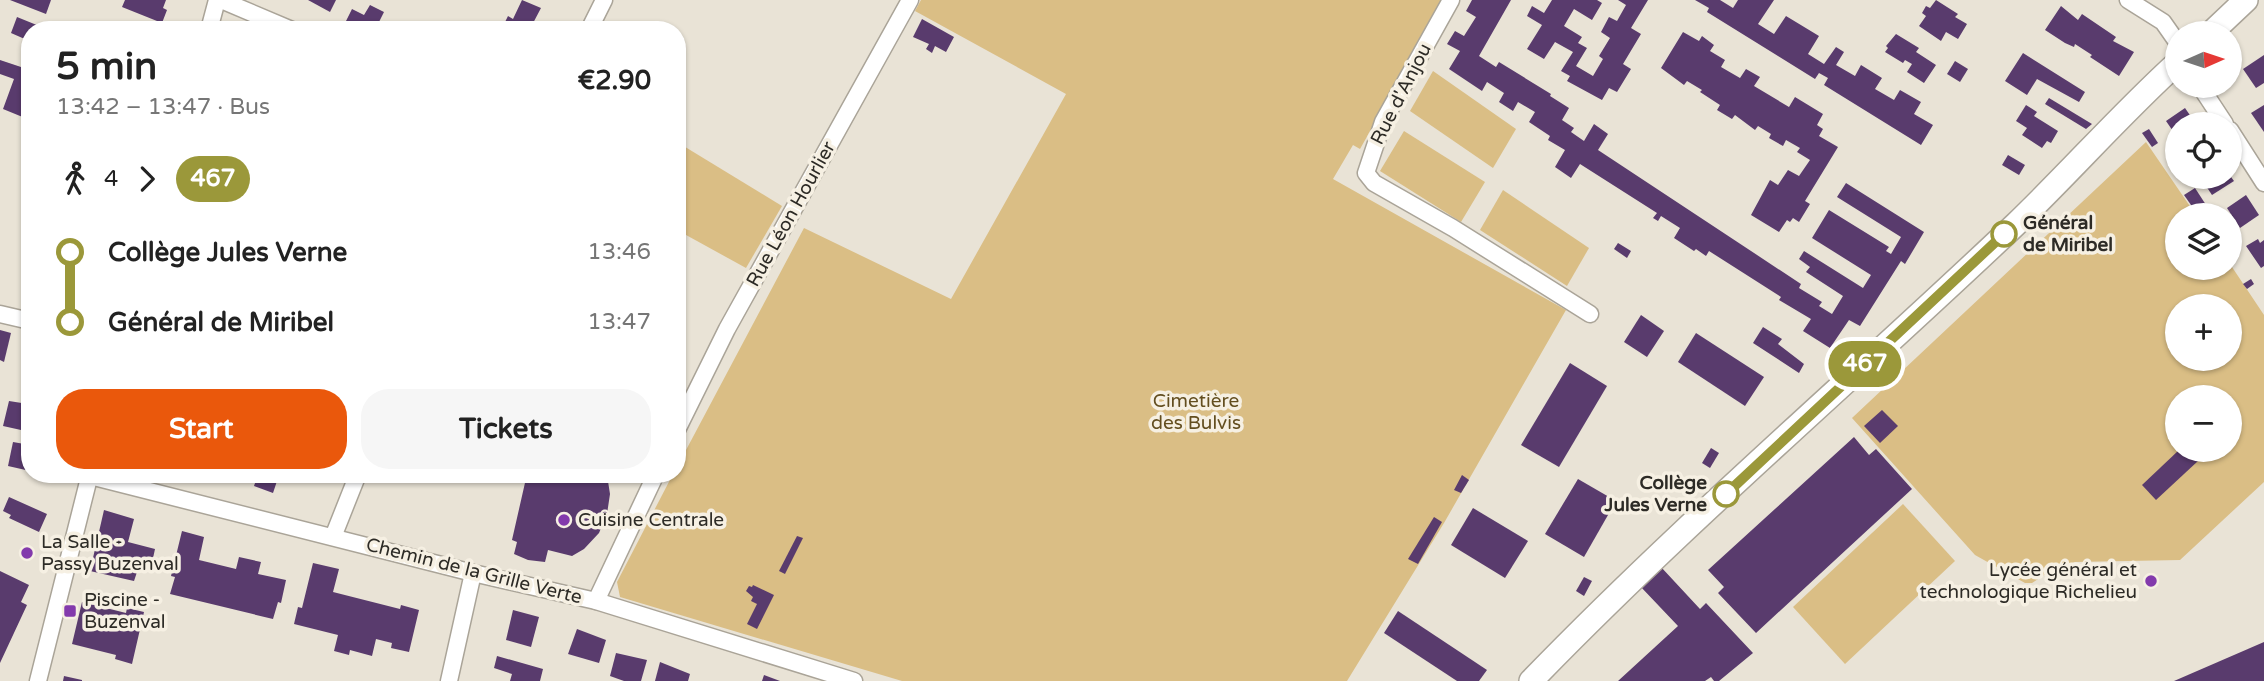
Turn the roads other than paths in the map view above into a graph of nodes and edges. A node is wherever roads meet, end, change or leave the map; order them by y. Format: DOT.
graph roads {
  1 [pos="219,0"];
  2 [pos="604,0"];
  3 [pos="910,0"];
  4 [pos="1451,0"];
  5 [pos="2128,0"];
  6 [pos="2246,0"];
  7 [pos="212,21"];
  8 [pos="270,21"];
  9 [pos="594,21"];
  10 [pos="2224,21"];
  11 [pos="2165,25"];
  12 [pos="2165,75"];
  13 [pos="2242,149"];
  14 [pos="2264,183"];
  15 [pos="0,314"];
  16 [pos="1590,314"];
  17 [pos="21,319"];
  18 [pos="686,412"];
  19 [pos="88,483"];
  20 [pos="143,483"];
  21 [pos="354,483"];
  22 [pos="652,483"];
  23 [pos="333,537"];
  24 [pos="473,573"];
  25 [pos="596,601"];
  26 [pos="1531,680"];
  27 [pos="38,681"];
  28 [pos="449,681"];
  29 [pos="852,681"];
  1 -- 7 [label="street"];
  1 -- 8 [label="street"];
  2 -- 9 [label="street"];
  3 -- 18 [label="street, Rue Léon Hourlier"];
  4 -- 16 [label="street, Rue d'Anjou"];
  5 -- 11 [label="street"];
  6 -- 10 [label="main road"];
  12 -- 26 [label="main road"];
  13 -- 14 [label="street"];
  15 -- 17 [label="street"];
  19 -- 27 [label="street"];
  20 -- 23 [label="street, Chemin de la Grille Verte"];
  21 -- 23 [label="street"];
  22 -- 25 [label="street"];
  23 -- 24 [label="street, Chemin de la Grille Verte"];
  24 -- 25 [label="street, Chemin de la Grille Verte"];
  24 -- 28 [label="street"];
  25 -- 29 [label="street, Chemin de la Grille Verte"];
}
